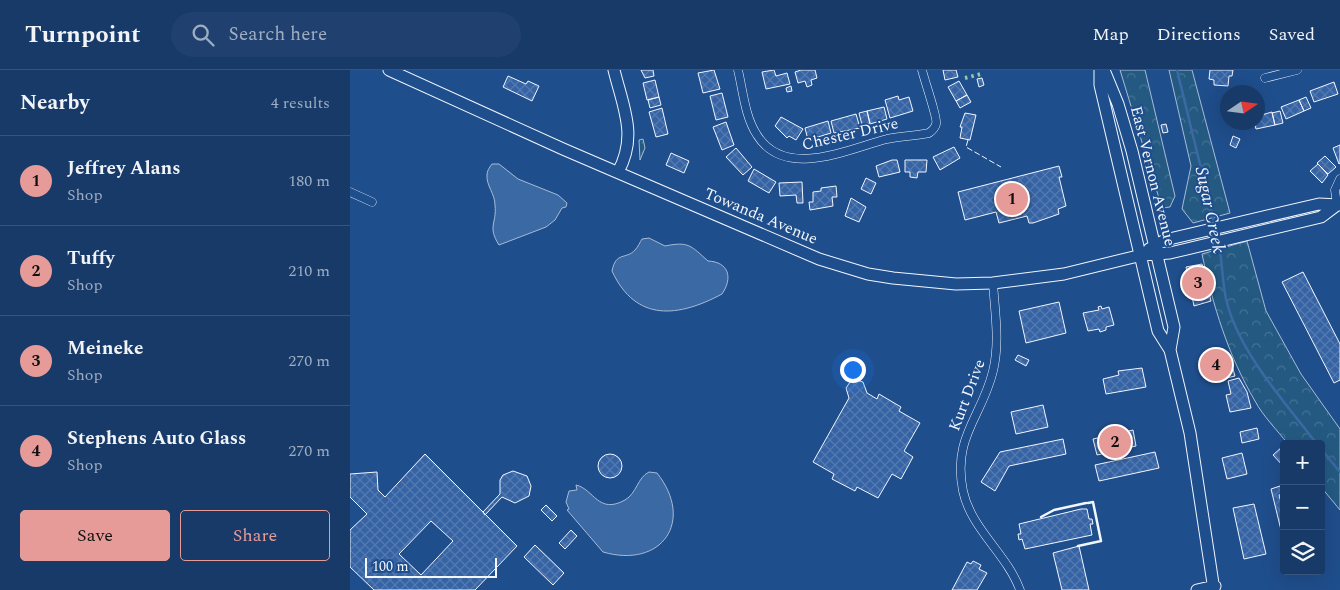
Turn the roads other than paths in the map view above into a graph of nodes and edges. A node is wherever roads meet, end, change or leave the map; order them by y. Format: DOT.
graph roads {
  1 [pos="389,70"];
  2 [pos="614,70"];
  3 [pos="738,70"];
  4 [pos="922,70"];
  5 [pos="1102,70"];
  6 [pos="1297,70"];
  7 [pos="402,73"];
  8 [pos="1265,78"];
  9 [pos="618,172"];
  10 [pos="1340,179"];
  11 [pos="350,192"];
  12 [pos="372,202"];
  13 [pos="1339,205"];
  14 [pos="1155,250"];
  15 [pos="1142,255"];
  16 [pos="993,283"];
  17 [pos="1170,350"];
  18 [pos="1216,589"];
  19 [pos="1020,590"];
  20 [pos="1197,590"];
  1 -- 7 [label="main road, Towanda Avenue"];
  2 -- 9 [label="main road"];
  3 -- 4 [label="street, Chester Drive"];
  5 -- 14 [label="main road, East Vernon Avenue"];
  5 -- 15 [label="main road, East Vernon Avenue"];
  6 -- 8 [label="street"];
  7 -- 9 [label="main road, Towanda Avenue"];
  9 -- 16 [label="main road, Towanda Avenue"];
  10 -- 13 [label="street"];
  11 -- 12 [label="street"];
  13 -- 14 [label="main road"];
  13 -- 14 [label="main road"];
  14 -- 15 [label="main road"];
  14 -- 17 [label="main road, East Vernon Avenue"];
  15 -- 16 [label="main road, Towanda Avenue"];
  15 -- 17 [label="main road, East Vernon Avenue"];
  16 -- 19 [label="street, Kurt Drive"];
  17 -- 18 [label="main road, East Vernon Avenue"];
  18 -- 20 [label="main road"];
}
